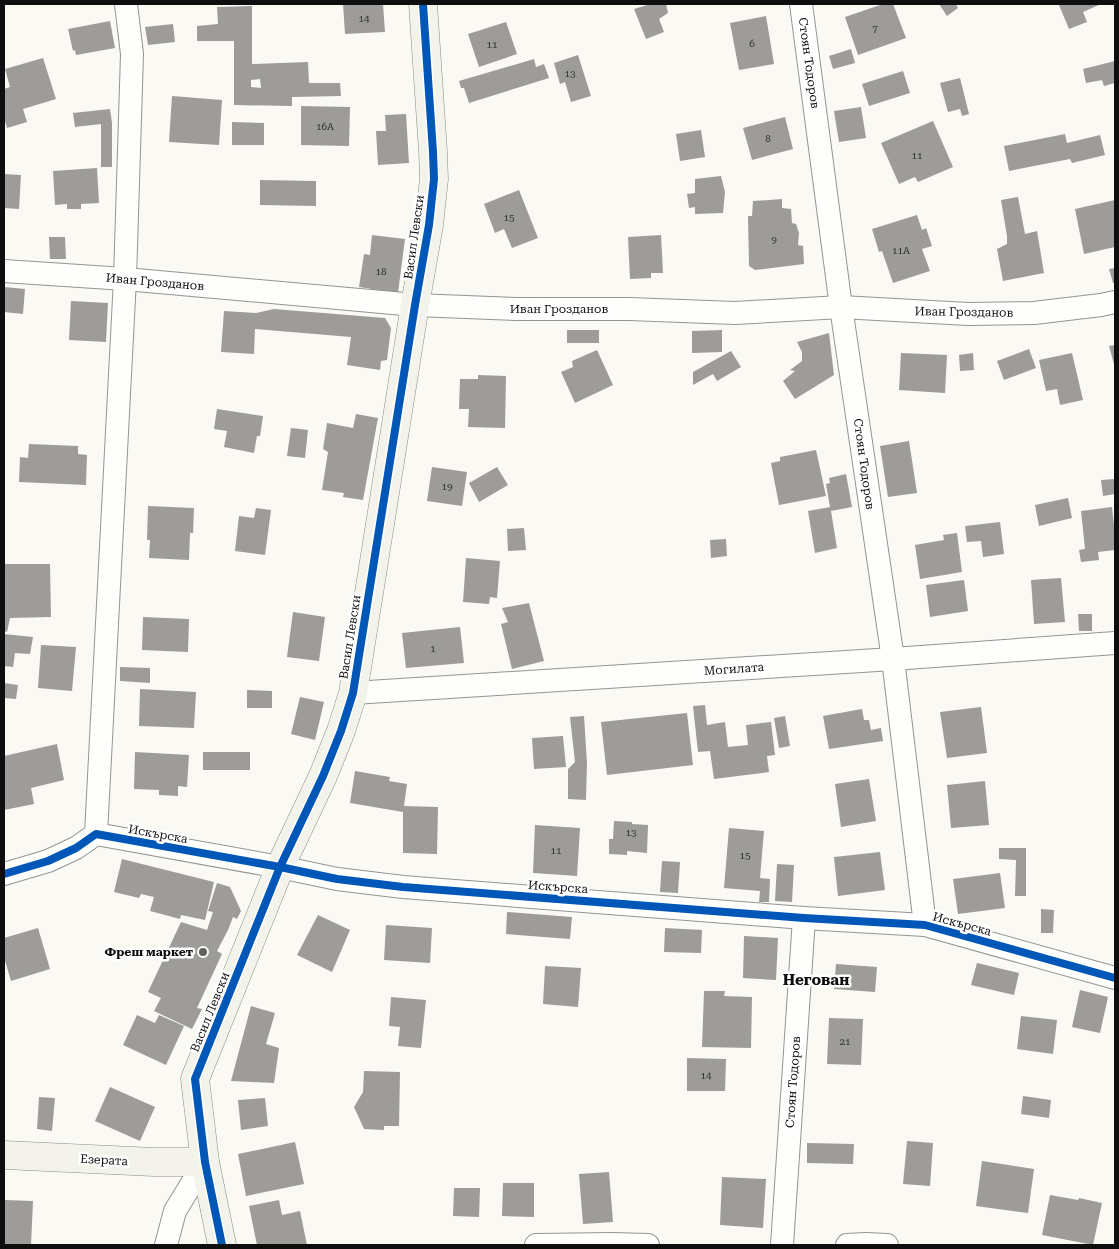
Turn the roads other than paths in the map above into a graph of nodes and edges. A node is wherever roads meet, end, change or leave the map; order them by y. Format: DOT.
graph roads {
  1 [pos="126,4"];
  2 [pos="424,4"];
  3 [pos="801,4"];
  4 [pos="4,272"];
  5 [pos="125,279"];
  6 [pos="1115,302"];
  7 [pos="415,305"];
  8 [pos="841,307"];
  9 [pos="1115,643"];
  10 [pos="894,659"];
  11 [pos="353,693"];
  12 [pos="96,834"];
  13 [pos="280,867"];
  14 [pos="4,874"];
  15 [pos="804,918"];
  16 [pos="925,925"];
  17 [pos="1115,978"];
  18 [pos="4,1155"];
  19 [pos="205,1162"];
  20 [pos="166,1245"];
  21 [pos="222,1245"];
  22 [pos="536,1245"];
  23 [pos="648,1245"];
  24 [pos="782,1245"];
  25 [pos="847,1245"];
  26 [pos="887,1245"];
  1 -- 5 [label="street"];
  2 -- 7 [label="street, Васил Левски"];
  3 -- 8 [label="street, Стоян Тодоров"];
  4 -- 5 [label="street, Иван Грозданов"];
  5 -- 7 [label="street, Иван Грозданов"];
  5 -- 12 [label="street"];
  6 -- 8 [label="street, Иван Грозданов"];
  7 -- 8 [label="street, Иван Грозданов"];
  7 -- 11 [label="street, Васил Левски"];
  8 -- 10 [label="street, Стоян Тодоров"];
  9 -- 10 [label="street, Могилата"];
  10 -- 11 [label="street, Могилата"];
  10 -- 16 [label="street, Стоян Тодоров"];
  11 -- 13 [label="street, Васил Левски"];
  12 -- 13 [label="street, Искърска"];
  12 -- 14 [label="street"];
  13 -- 15 [label="street, Искърска"];
  13 -- 19 [label="street, Васил Левски"];
  15 -- 16 [label="street, Искърска"];
  15 -- 24 [label="street, Стоян Тодоров"];
  16 -- 17 [label="street, Искърска"];
  18 -- 19 [label="street, Езерата"];
  19 -- 20 [label="street"];
  19 -- 21 [label="street, Васил Левски"];
  22 -- 23 [label="street"];
  25 -- 26 [label="street"];
}
